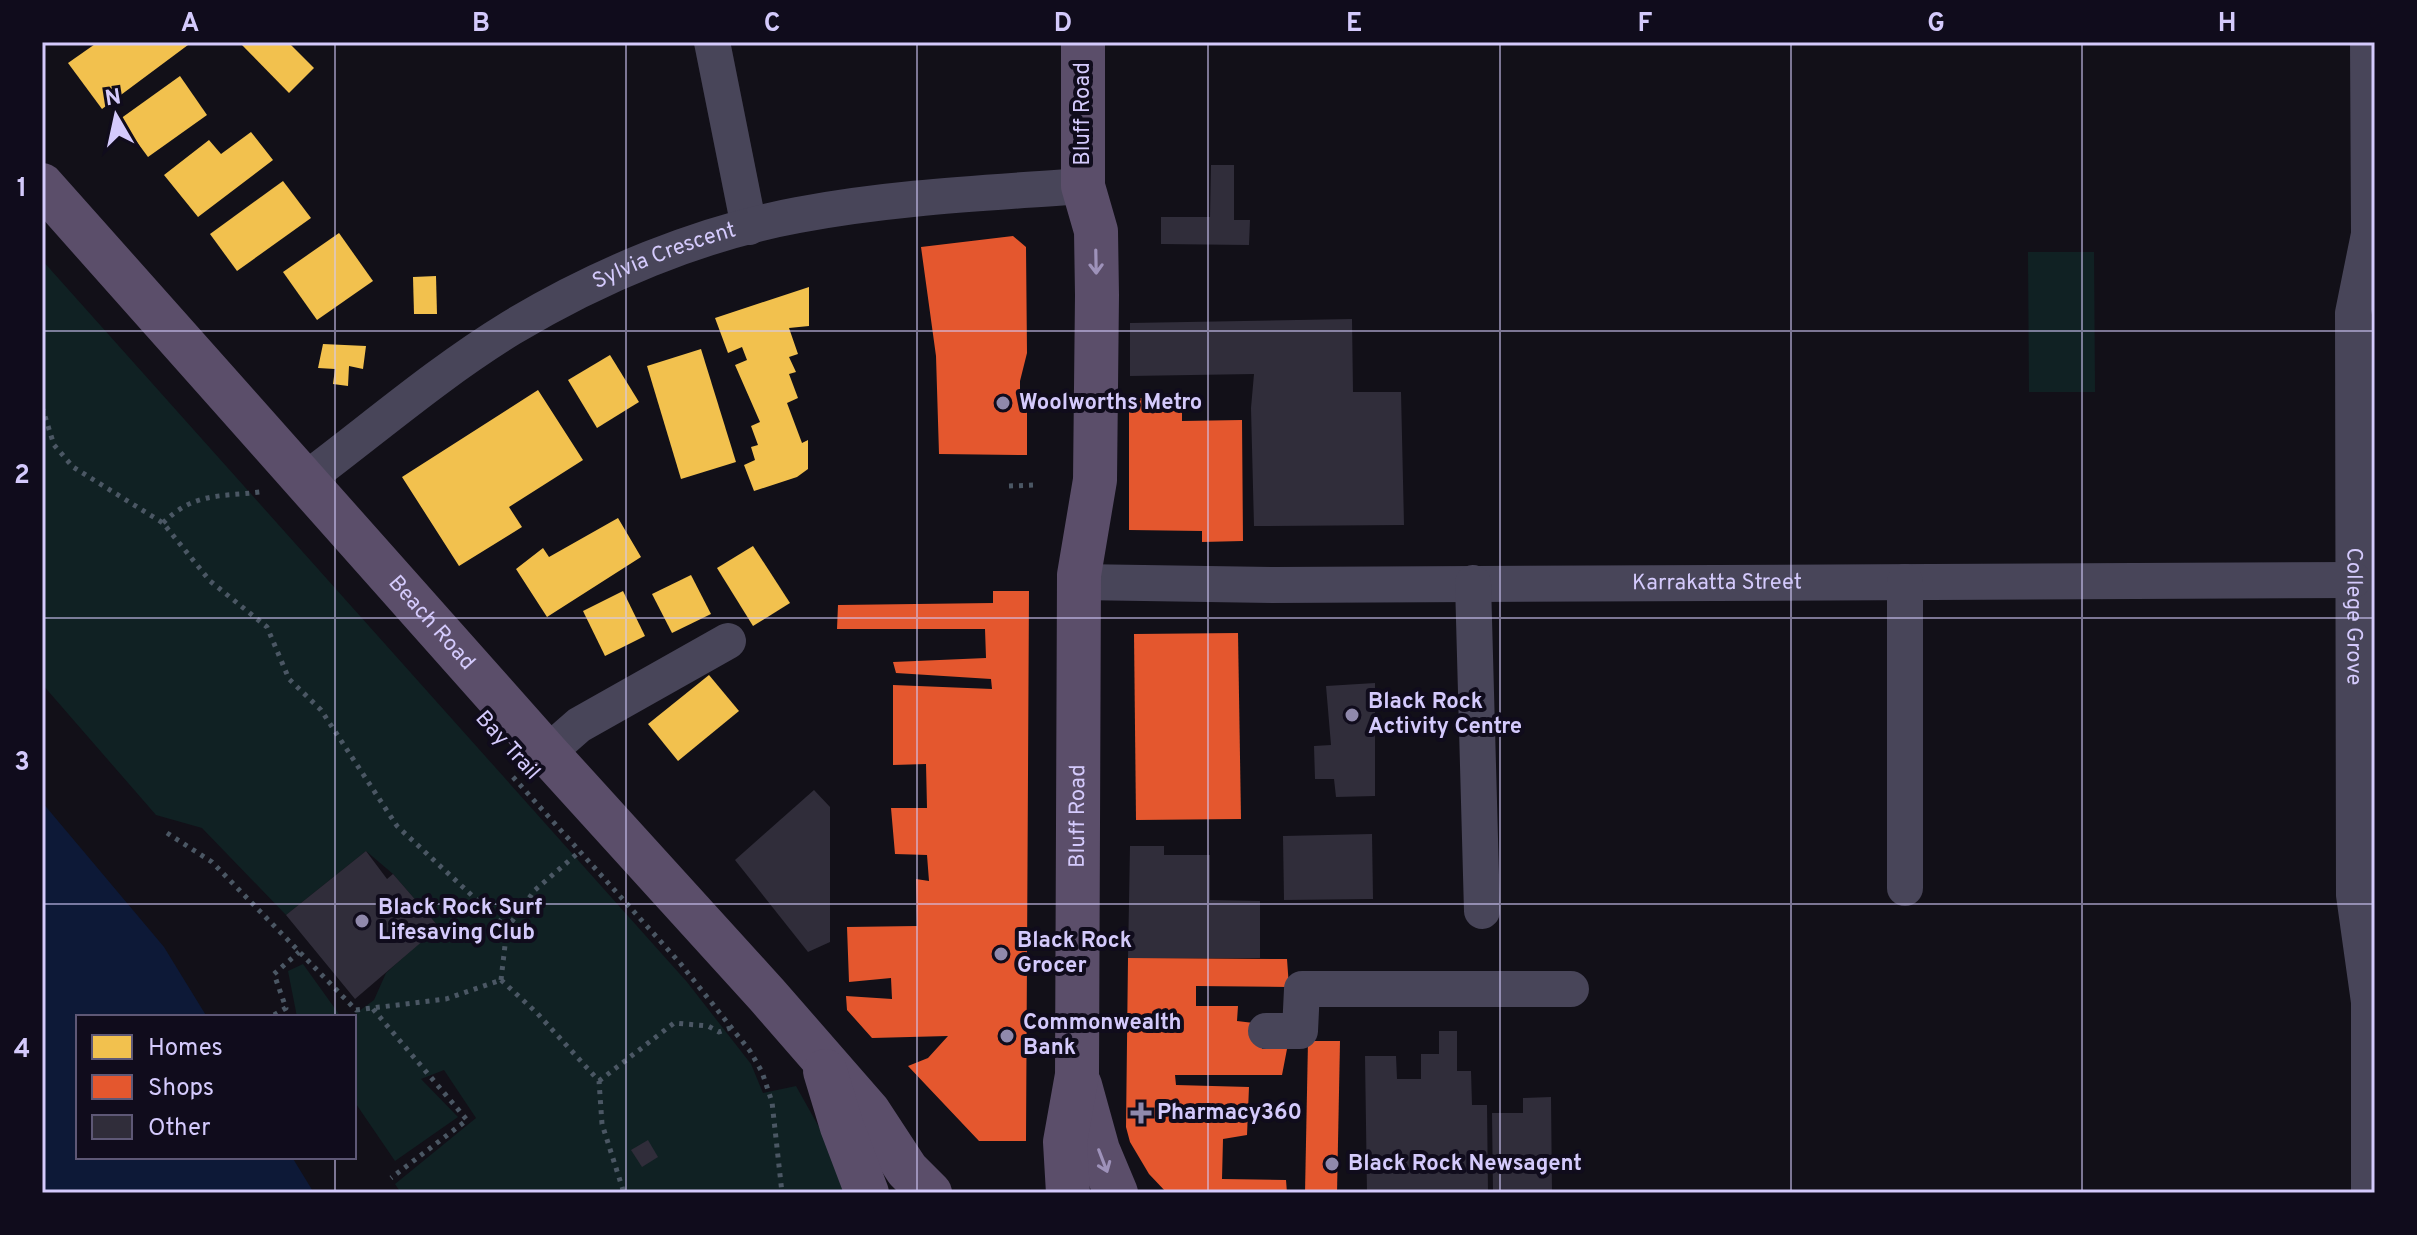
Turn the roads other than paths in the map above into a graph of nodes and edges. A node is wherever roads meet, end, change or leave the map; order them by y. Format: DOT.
graph roads {
  1 [pos="712,42"];
  2 [pos="1083,42"];
  3 [pos="2368,42"];
  4 [pos="42,185"];
  5 [pos="1083,186"];
  6 [pos="749,227"];
  7 [pos="288,492"];
  8 [pos="1080,569"];
  9 [pos="2353,580"];
  10 [pos="1905,582"];
  11 [pos="1473,583"];
  12 [pos="728,641"];
  13 [pos="547,753"];
  14 [pos="1905,888"];
  15 [pos="1482,911"];
  16 [pos="1571,989"];
  17 [pos="1266,1031"];
  18 [pos="822,1061"];
  19 [pos="1077,1075"];
  20 [pos="867,1193"];
  21 [pos="930,1193"];
  22 [pos="1068,1193"];
  23 [pos="1116,1193"];
  24 [pos="2369,1193"];
  1 -- 6 [label="street"];
  2 -- 5 [label="main road, Bluff Road"];
  3 -- 9 [label="street, College Grove"];
  4 -- 7 [label="main road, Beach Road"];
  5 -- 6 [label="street, Sylvia Crescent"];
  5 -- 8 [label="main road, Bluff Road"];
  6 -- 7 [label="street, Sylvia Crescent"];
  7 -- 13 [label="main road, Beach Road"];
  8 -- 11 [label="street, Karrakatta Street"];
  8 -- 19 [label="main road, Bluff Road"];
  9 -- 10 [label="street, Karrakatta Street"];
  9 -- 24 [label="street, College Grove"];
  10 -- 11 [label="street, Karrakatta Street"];
  10 -- 14 [label="street"];
  11 -- 15 [label="street"];
  12 -- 13 [label="street"];
  13 -- 18 [label="main road, Beach Road"];
  16 -- 17 [label="street"];
  18 -- 20 [label="main road, Beach Road"];
  18 -- 21 [label="main road, Beach Road"];
  19 -- 22 [label="main road, Bluff Road"];
  19 -- 23 [label="main road, Bluff Road, one-way"];
}
